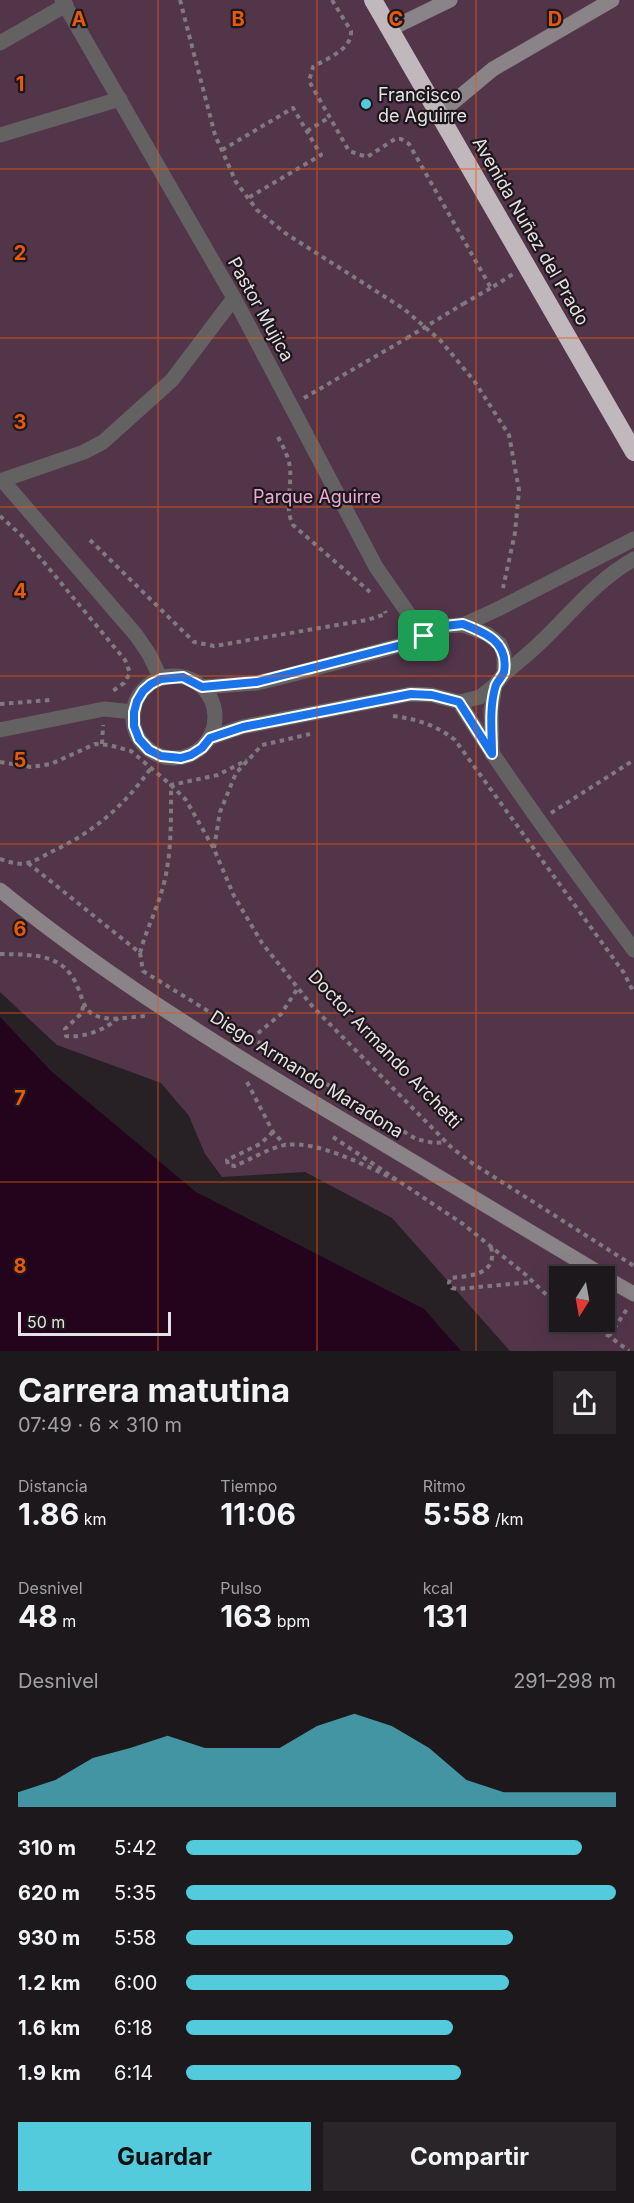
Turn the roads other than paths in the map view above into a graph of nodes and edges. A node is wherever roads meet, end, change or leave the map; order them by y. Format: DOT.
graph roads {
  1 [pos="373,0"];
  2 [pos="450,0"];
  3 [pos="612,0"];
  4 [pos="64,3"];
  5 [pos="390,29"];
  6 [pos="0,43"];
  7 [pos="120,99"];
  8 [pos="439,114"];
  9 [pos="0,135"];
  10 [pos="234,298"];
  11 [pos="634,452"];
  12 [pos="2,481"];
  13 [pos="634,539"];
  14 [pos="634,559"];
  15 [pos="463,624"];
  16 [pos="424,636"];
  17 [pos="161,679"];
  18 [pos="499,680"];
  19 [pos="202,687"];
  20 [pos="459,702"];
  21 [pos="134,712"];
  22 [pos="0,730"];
  23 [pos="210,738"];
  24 [pos="492,754"];
  25 [pos="0,890"];
  26 [pos="634,950"];
  27 [pos="586,1266"];
  28 [pos="615,1287"];
  29 [pos="631,1301"];
  1 -- 5 [label="highway, Avenida Nuñez del Prado"];
  2 -- 5 [label="main road"];
  3 -- 8 [label="main road"];
  4 -- 6 [label="street"];
  4 -- 7 [label="street, Pastor Mujica"];
  5 -- 8 [label="highway, Avenida Nuñez del Prado"];
  7 -- 9 [label="street"];
  7 -- 10 [label="street, Pastor Mujica"];
  8 -- 11 [label="highway, Avenida Nuñez del Prado"];
  10 -- 12 [label="street"];
  10 -- 16 [label="street, Pastor Mujica"];
  12 -- 17 [label="street"];
  13 -- 15 [label="street"];
  14 -- 18 [label="street"];
  15 -- 16 [label="street"];
  15 -- 18 [label="street"];
  16 -- 19 [label="street"];
  17 -- 19 [label="street"];
  17 -- 21 [label="street"];
  18 -- 20 [label="street"];
  18 -- 24 [label="street"];
  19 -- 23 [label="street"];
  20 -- 23 [label="street"];
  20 -- 24 [label="street"];
  21 -- 22 [label="street"];
  21 -- 23 [label="street"];
  24 -- 26 [label="street"];
  25 -- 27 [label="main road, Diego Armando Maradona"];
  28 -- 29 [label="main road, Diego Armando Maradona"];
}
